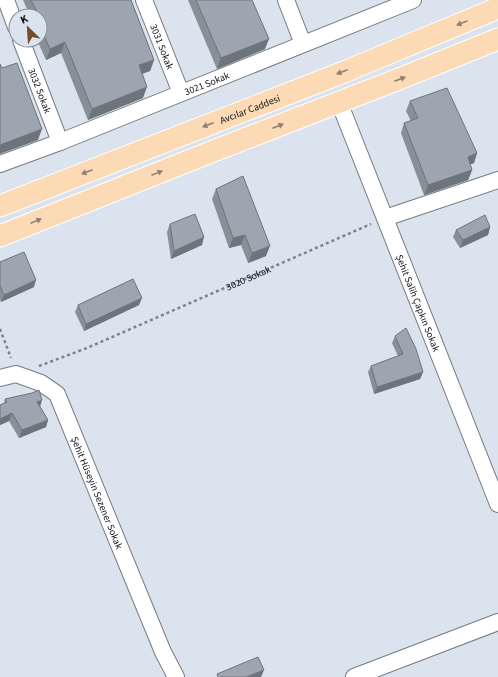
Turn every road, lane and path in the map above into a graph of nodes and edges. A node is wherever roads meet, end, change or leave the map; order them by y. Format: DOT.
graph roads {
  1 [pos="144,0"];
  2 [pos="286,0"];
  3 [pos="413,0"];
  4 [pos="498,8"];
  5 [pos="498,39"];
  6 [pos="303,44"];
  7 [pos="24,48"];
  8 [pos="182,93"];
  9 [pos="339,102"];
  10 [pos="60,142"];
  11 [pos="0,164"];
  12 [pos="498,180"];
  13 [pos="0,206"];
  14 [pos="385,218"];
  15 [pos="0,236"];
  16 [pos="0,329"];
  17 [pos="16,374"];
  18 [pos="0,378"];
  19 [pos="498,504"];
  20 [pos="498,622"];
  21 [pos="176,677"];
  22 [pos="354,677"];
  1 -- 8 [label="street, 3031 Sokak"];
  2 -- 6 [label="street"];
  3 -- 6 [label="street, 3021 Sokak"];
  4 -- 13 [label="main road, Avcılar Caddesi, one-way"];
  9 -- 5 [label="main road, one-way"];
  6 -- 8 [label="street, 3021 Sokak"];
  7 -- 10 [label="street, 3032 Sokak"];
  8 -- 10 [label="street, 3021 Sokak"];
  9 -- 14 [label="street, Şehit Salih Çapkın Sokak"];
  15 -- 9 [label="main road, one-way"];
  10 -- 11 [label="street, 3021 Sokak"];
  12 -- 14 [label="street"];
  14 -- 17 [label="path, 3020 Sokak"];
  14 -- 19 [label="street, Şehit Salih Çapkın Sokak"];
  16 -- 17 [label="path"];
  17 -- 18 [label="street"];
  17 -- 21 [label="street, Şehit Hüseyin Sezener Sokak"];
  20 -- 22 [label="street"];
}
